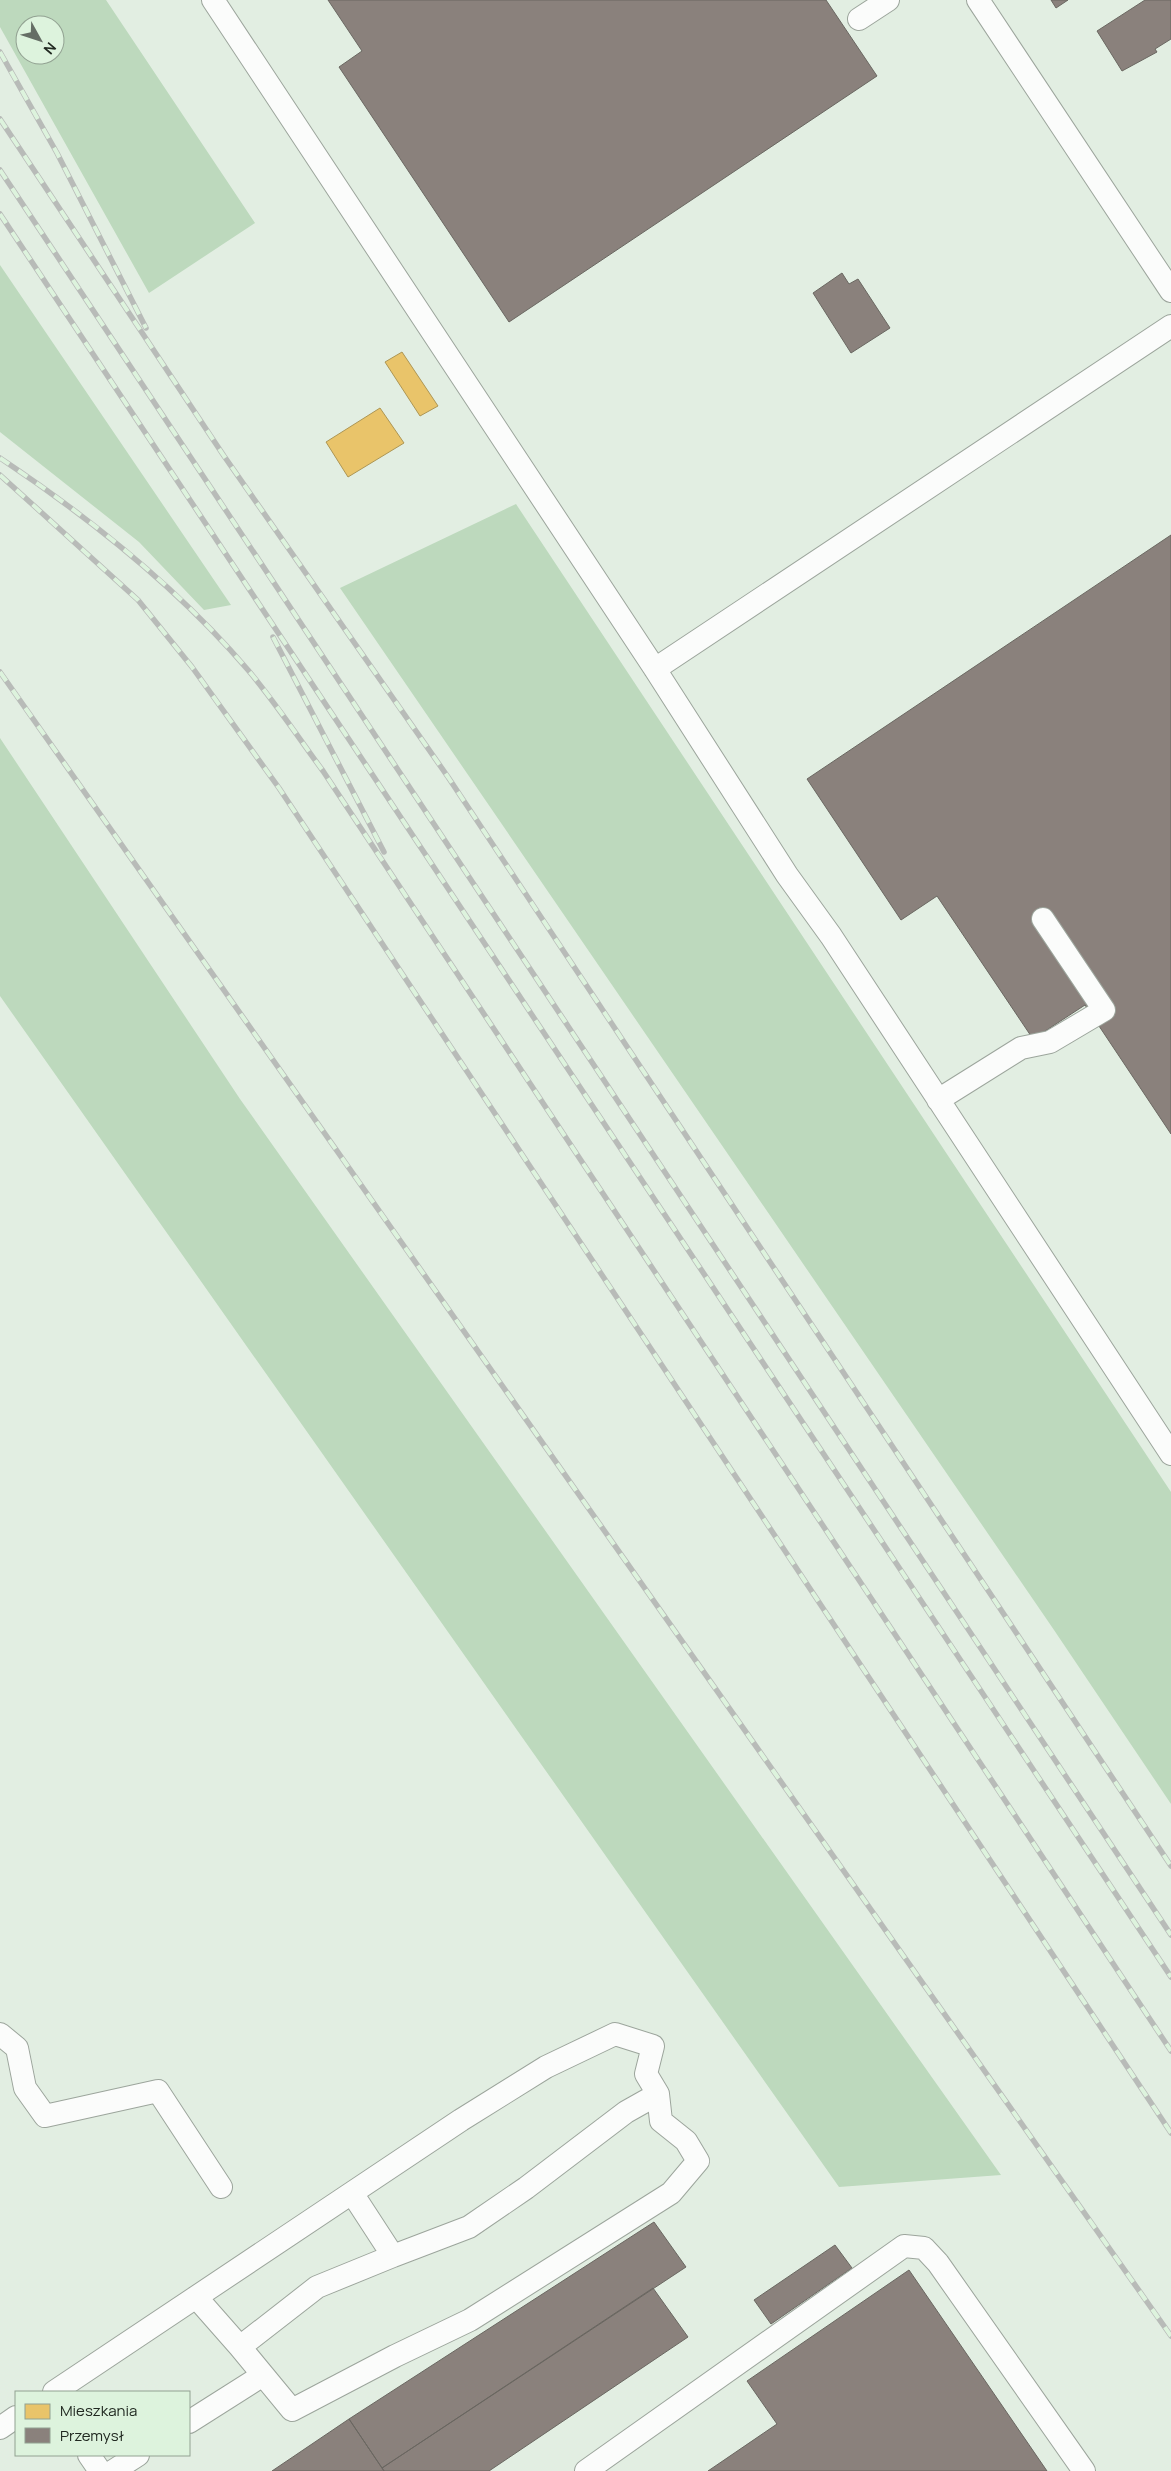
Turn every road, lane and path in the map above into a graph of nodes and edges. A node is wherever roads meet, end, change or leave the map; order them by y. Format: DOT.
graph roads {
  1 [pos="213,0"];
  2 [pos="888,0"];
  3 [pos="978,0"];
  4 [pos="859,19"];
  5 [pos="1171,291"];
  6 [pos="1171,326"];
  7 [pos="655,669"];
  8 [pos="1043,919"];
  9 [pos="938,1100"];
  10 [pos="1171,1454"];
  11 [pos="0,2034"];
  12 [pos="658,2094"];
  13 [pos="220,2187"];
  14 [pos="352,2193"];
  15 [pos="393,2256"];
  16 [pos="196,2297"];
  17 [pos="240,2347"];
  18 [pos="263,2375"];
  19 [pos="55,2391"];
  20 [pos="15,2418"];
  21 [pos="190,2421"];
  22 [pos="0,2428"];
  23 [pos="90,2456"];
  24 [pos="136,2456"];
  25 [pos="100,2471"];
  26 [pos="113,2471"];
  27 [pos="586,2471"];
  28 [pos="1084,2471"];
  1 -- 7 [label="lane"];
  2 -- 4 [label="lane"];
  3 -- 5 [label="lane"];
  6 -- 7 [label="lane"];
  7 -- 9 [label="lane"];
  8 -- 9 [label="lane"];
  9 -- 10 [label="lane"];
  11 -- 13 [label="lane"];
  12 -- 14 [label="lane"];
  12 -- 15 [label="lane"];
  12 -- 18 [label="lane"];
  14 -- 15 [label="lane"];
  14 -- 16 [label="lane"];
  15 -- 17 [label="lane"];
  16 -- 17 [label="lane"];
  16 -- 19 [label="lane"];
  17 -- 18 [label="lane"];
  18 -- 21 [label="lane"];
  20 -- 22 [label="lane"];
  23 -- 25 [label="lane"];
  24 -- 26 [label="lane"];
  27 -- 28 [label="lane"];
}
